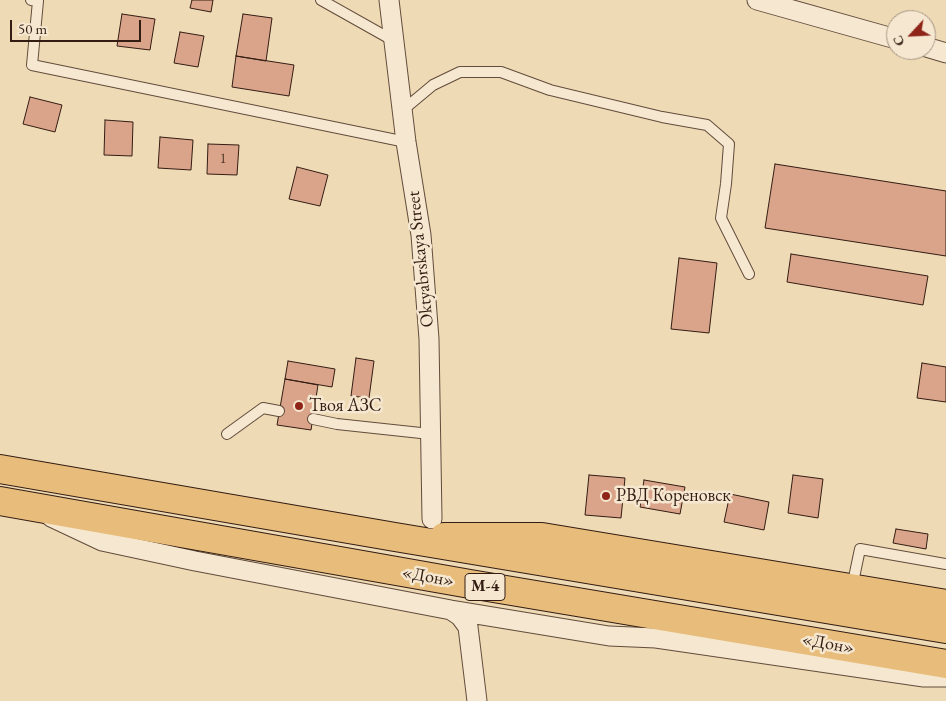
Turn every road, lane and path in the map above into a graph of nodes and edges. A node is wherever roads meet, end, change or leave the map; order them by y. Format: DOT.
graph roads {
  1 [pos="36,0"];
  2 [pos="321,0"];
  3 [pos="389,0"];
  4 [pos="756,0"];
  5 [pos="886,36"];
  6 [pos="394,42"];
  7 [pos="403,110"];
  8 [pos="406,142"];
  9 [pos="749,274"];
  10 [pos="279,411"];
  11 [pos="313,419"];
  12 [pos="227,434"];
  13 [pos="430,434"];
  14 [pos="0,470"];
  15 [pos="13,503"];
  16 [pos="432,519"];
  17 [pos="395,537"];
  18 [pos="946,564"];
  19 [pos="852,588"];
  20 [pos="946,604"];
  21 [pos="451,610"];
  22 [pos="495,617"];
  23 [pos="946,629"];
  24 [pos="470,637"];
  25 [pos="946,664"];
  26 [pos="946,677"];
  27 [pos="477,701"];
  1 -- 8 [label="lane"];
  2 -- 6 [label="lane"];
  3 -- 6 [label="street, Oktyabrskaya Street"];
  4 -- 5 [label="street"];
  6 -- 7 [label="street, Oktyabrskaya Street"];
  7 -- 8 [label="street, Oktyabrskaya Street"];
  7 -- 9 [label="lane"];
  8 -- 13 [label="street, Oktyabrskaya Street"];
  10 -- 12 [label="lane"];
  11 -- 13 [label="lane"];
  13 -- 16 [label="street, Oktyabrskaya Street"];
  14 -- 17 [label="main road, «Дон» / М-4"];
  15 -- 21 [label="street, М-4"];
  15 -- 25 [label="main road, «Дон» / М-4"];
  17 -- 19 [label="main road"];
  17 -- 23 [label="main road, «Дон» / М-4"];
  18 -- 19 [label="lane"];
  19 -- 20 [label="main road"];
  21 -- 22 [label="street, М-4"];
  21 -- 24 [label="street, М-4"];
  22 -- 24 [label="street, М-4"];
  22 -- 26 [label="street"];
  24 -- 27 [label="street"];
}
